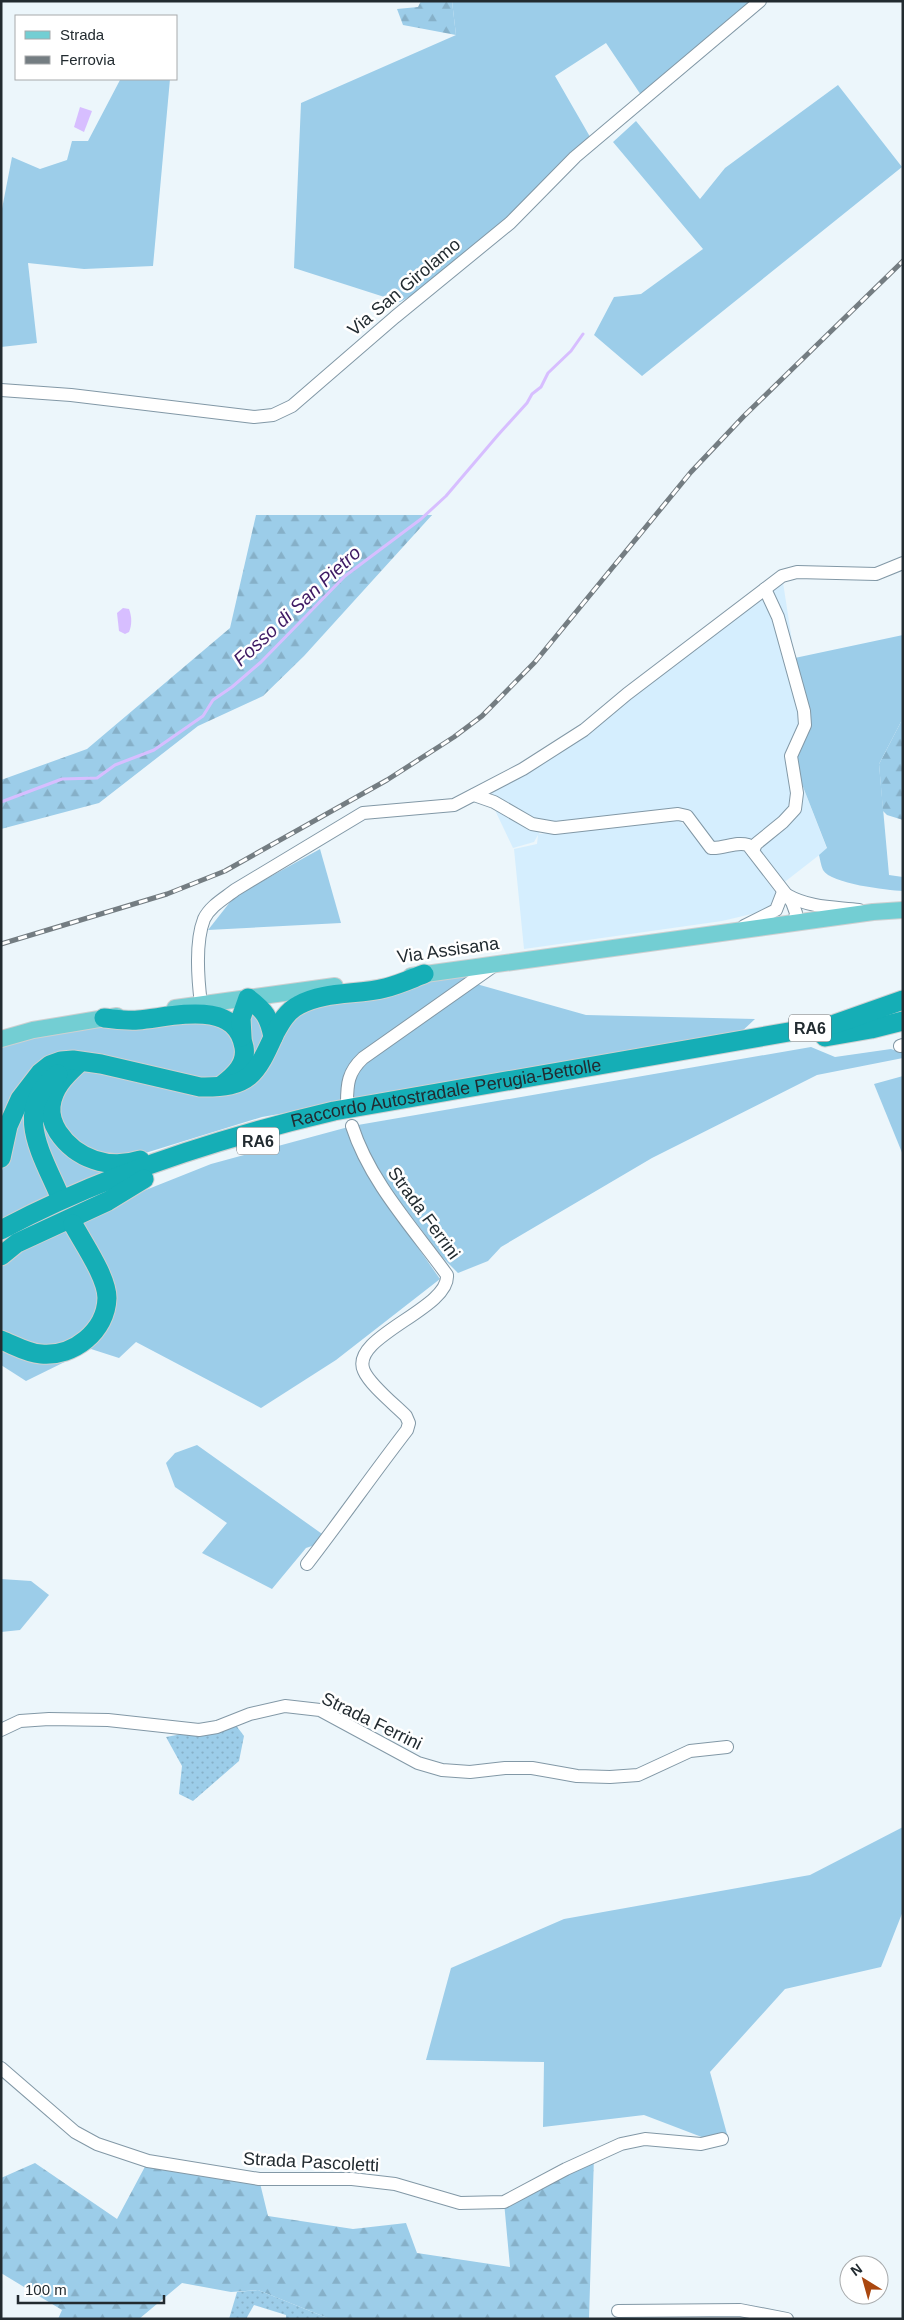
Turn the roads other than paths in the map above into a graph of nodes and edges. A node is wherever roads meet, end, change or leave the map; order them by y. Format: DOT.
graph roads {
  1 [pos="760,1"];
  2 [pos="1,390"];
  3 [pos="903,563"];
  4 [pos="765,589"];
  5 [pos="474,795"];
  6 [pos="753,851"];
  7 [pos="784,892"];
  8 [pos="903,910"];
  9 [pos="873,912"];
  10 [pos="792,924"];
  11 [pos="712,935"];
  12 [pos="498,963"];
  13 [pos="424,974"];
  14 [pos="248,998"];
  15 [pos="903,1000"];
  16 [pos="200,1004"];
  17 [pos="104,1018"];
  18 [pos="903,1020"];
  19 [pos="242,1037"];
  20 [pos="273,1037"];
  21 [pos="1,1039"];
  22 [pos="716,1050"];
  23 [pos="83,1063"];
  24 [pos="528,1083"];
  25 [pos="218,1088"];
  26 [pos="348,1103"];
  27 [pos="286,1122"];
  28 [pos="352,1126"];
  29 [pos="1,1158"];
  30 [pos="144,1179"];
  31 [pos="58,1192"];
  32 [pos="73,1224"];
  33 [pos="1,1230"];
  34 [pos="1,1243"];
  35 [pos="1,1256"];
  36 [pos="4,1338"];
  37 [pos="307,1564"];
  38 [pos="1,1730"];
  39 [pos="727,1746"];
  40 [pos="1,2068"];
  41 [pos="722,2139"];
  42 [pos="618,2311"];
  43 [pos="787,2319"];
  1 -- 2 [label="street, Via San Girolamo"];
  3 -- 4 [label="street"];
  4 -- 5 [label="street"];
  4 -- 6 [label="street"];
  5 -- 6 [label="street"];
  5 -- 16 [label="street"];
  6 -- 7 [label="street"];
  7 -- 9 [label="street"];
  7 -- 10 [label="street"];
  7 -- 11 [label="street"];
  8 -- 9 [label="main road, Via Assisana"];
  9 -- 10 [label="main road, Via Assisana"];
  10 -- 11 [label="main road, Via Assisana"];
  11 -- 12 [label="main road, Via Assisana"];
  12 -- 13 [label="main road, Via Assisana"];
  12 -- 26 [label="street"];
  13 -- 14 [label="main road, Via Assisana"];
  13 -- 20 [label="highway"];
  14 -- 16 [label="main road, Via Assisana"];
  14 -- 19 [label="highway"];
  14 -- 20 [label="highway"];
  15 -- 22 [label="highway, Raccordo Autostradale Perugia-Bettolle / RA6"];
  16 -- 17 [label="main road, Via Assisana"];
  17 -- 19 [label="highway"];
  17 -- 21 [label="main road, Via Assisana"];
  18 -- 22 [label="highway, RA6"];
  19 -- 25 [label="highway"];
  20 -- 25 [label="highway"];
  22 -- 24 [label="highway, Raccordo Autostradale Perugia-Bettolle / RA6"];
  23 -- 25 [label="highway"];
  23 -- 27 [label="highway"];
  23 -- 29 [label="highway"];
  23 -- 31 [label="highway"];
  24 -- 27 [label="highway, Raccordo Autostradale Perugia-Bettolle / RA6"];
  24 -- 30 [label="highway, RA6"];
  27 -- 33 [label="highway, Raccordo Autostradale Perugia-Bettolle / RA6"];
  28 -- 37 [label="street, Strada Ferrini"];
  30 -- 34 [label="highway, RA6"];
  30 -- 35 [label="highway"];
  32 -- 36 [label="highway"];
  38 -- 39 [label="street, Strada Ferrini"];
  40 -- 41 [label="street, Strada Pascoletti"];
  42 -- 43 [label="street"];
}
